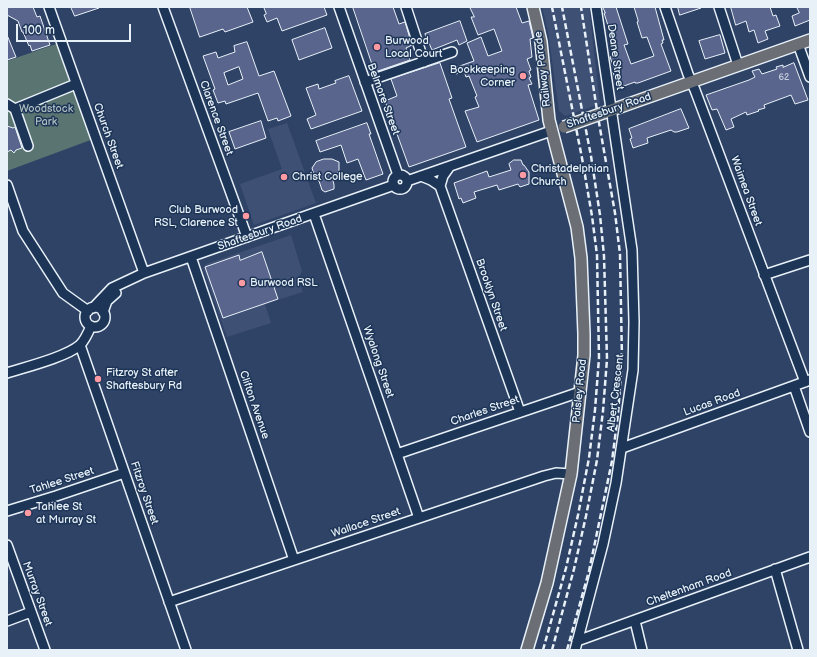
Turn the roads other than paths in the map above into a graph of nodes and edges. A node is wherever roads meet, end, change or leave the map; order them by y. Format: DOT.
graph roads {
  1 [pos="50,7"];
  2 [pos="163,7"];
  3 [pos="339,7"];
  4 [pos="406,7"];
  5 [pos="533,7"];
  6 [pos="596,7"];
  7 [pos="665,7"];
  8 [pos="719,7"];
  9 [pos="810,40"];
  10 [pos="798,44"];
  11 [pos="452,52"];
  12 [pos="424,62"];
  13 [pos="738,65"];
  14 [pos="810,78"];
  15 [pos="365,82"];
  16 [pos="691,82"];
  17 [pos="76,84"];
  18 [pos="11,106"];
  19 [pos="608,112"];
  20 [pos="551,131"];
  21 [pos="28,146"];
  22 [pos="450,166"];
  23 [pos="398,175"];
  24 [pos="421,176"];
  25 [pos="407,181"];
  26 [pos="7,185"];
  27 [pos="394,185"];
  28 [pos="440,186"];
  29 [pos="314,214"];
  30 [pos="248,237"];
  31 [pos="191,257"];
  32 [pos="810,260"];
  33 [pos="144,273"];
  34 [pos="764,275"];
  35 [pos="126,281"];
  36 [pos="90,309"];
  37 [pos="103,312"];
  38 [pos="91,326"];
  39 [pos="80,345"];
  40 [pos="7,373"];
  41 [pos="808,381"];
  42 [pos="794,386"];
  43 [pos="580,392"];
  44 [pos="520,412"];
  45 [pos="810,432"];
  46 [pos="622,448"];
  47 [pos="398,454"];
  48 [pos="124,473"];
  49 [pos="571,474"];
  50 [pos="7,511"];
  51 [pos="419,518"];
  52 [pos="7,545"];
  53 [pos="810,557"];
  54 [pos="294,560"];
  55 [pos="775,570"];
  56 [pos="169,602"];
  57 [pos="31,612"];
  58 [pos="7,620"];
  59 [pos="635,621"];
  60 [pos="576,646"];
  61 [pos="45,650"];
  62 [pos="186,650"];
  63 [pos="527,650"];
  64 [pos="642,650"];
  65 [pos="798,650"];
  1 -- 17 [label="street, Church Street"];
  2 -- 30 [label="street, Clarence Street"];
  3 -- 15 [label="street, Belmore Street"];
  4 -- 12 [label="street"];
  5 -- 20 [label="main road, Railway Parade"];
  6 -- 19 [label="street, Deane Street"];
  7 -- 16 [label="street, Waimea Street"];
  8 -- 13 [label="street"];
  9 -- 10 [label="main road, Shaftesbury Road"];
  10 -- 13 [label="main road, Shaftesbury Road"];
  10 -- 14 [label="street"];
  11 -- 12 [label="street"];
  12 -- 15 [label="street"];
  13 -- 16 [label="main road, Shaftesbury Road"];
  15 -- 23 [label="street, Belmore Street"];
  16 -- 19 [label="main road, Shaftesbury Road"];
  16 -- 34 [label="street, Waimea Street"];
  17 -- 18 [label="street"];
  17 -- 33 [label="street, Church Street"];
  18 -- 21 [label="street"];
  19 -- 20 [label="main road, Shaftesbury Road, bridge"];
  19 -- 46 [label="street, Albert Crescent"];
  20 -- 22 [label="street, Shaftesbury Road"];
  20 -- 43 [label="main road, Paisley Road"];
  22 -- 24 [label="street, Shaftesbury Road"];
  22 -- 28 [label="street"];
  23 -- 25 [label="street"];
  23 -- 27 [label="street"];
  24 -- 25 [label="street, Shaftesbury Road"];
  24 -- 28 [label="street"];
  25 -- 27 [label="street"];
  26 -- 36 [label="street"];
  27 -- 29 [label="street, Shaftesbury Road"];
  28 -- 44 [label="street, Brooklyn Street"];
  29 -- 30 [label="street, Shaftesbury Road"];
  29 -- 47 [label="street, Wyalong Street"];
  30 -- 31 [label="street, Shaftesbury Road"];
  31 -- 33 [label="street, Shaftesbury Road"];
  31 -- 54 [label="street, Clifton Avenue"];
  32 -- 34 [label="street"];
  33 -- 35 [label="street, Shaftesbury Road"];
  34 -- 41 [label="street, Waimea Street"];
  35 -- 36 [label="street, Shaftesbury Road"];
  35 -- 37 [label="street, Shaftesbury Road"];
  36 -- 37 [label="street"];
  36 -- 38 [label="street"];
  37 -- 38 [label="street"];
  38 -- 39 [label="street"];
  39 -- 40 [label="street"];
  39 -- 48 [label="street, Fitzroy Street"];
  41 -- 42 [label="street, Lucas Road"];
  42 -- 45 [label="street"];
  42 -- 46 [label="street, Lucas Road"];
  43 -- 44 [label="street, Charles Street"];
  43 -- 49 [label="main road, Paisley Road"];
  44 -- 47 [label="street, Charles Street"];
  46 -- 60 [label="street, Albert Crescent"];
  47 -- 51 [label="street, Wyalong Street"];
  48 -- 50 [label="street, Tahlee Street"];
  48 -- 56 [label="street, Fitzroy Street"];
  49 -- 51 [label="street, Wallace Street"];
  49 -- 63 [label="main road, Paisley Road"];
  51 -- 54 [label="street, Wallace Street"];
  52 -- 57 [label="street, Murray Street"];
  53 -- 55 [label="street, Cheltenham Road"];
  54 -- 56 [label="street, Wallace Street"];
  55 -- 59 [label="street, Cheltenham Road"];
  55 -- 65 [label="street"];
  56 -- 62 [label="street, Fitzroy Street"];
  57 -- 58 [label="street"];
  57 -- 61 [label="street, Murray Street"];
  59 -- 60 [label="street, Cheltenham Road"];
  59 -- 64 [label="street"];
}
